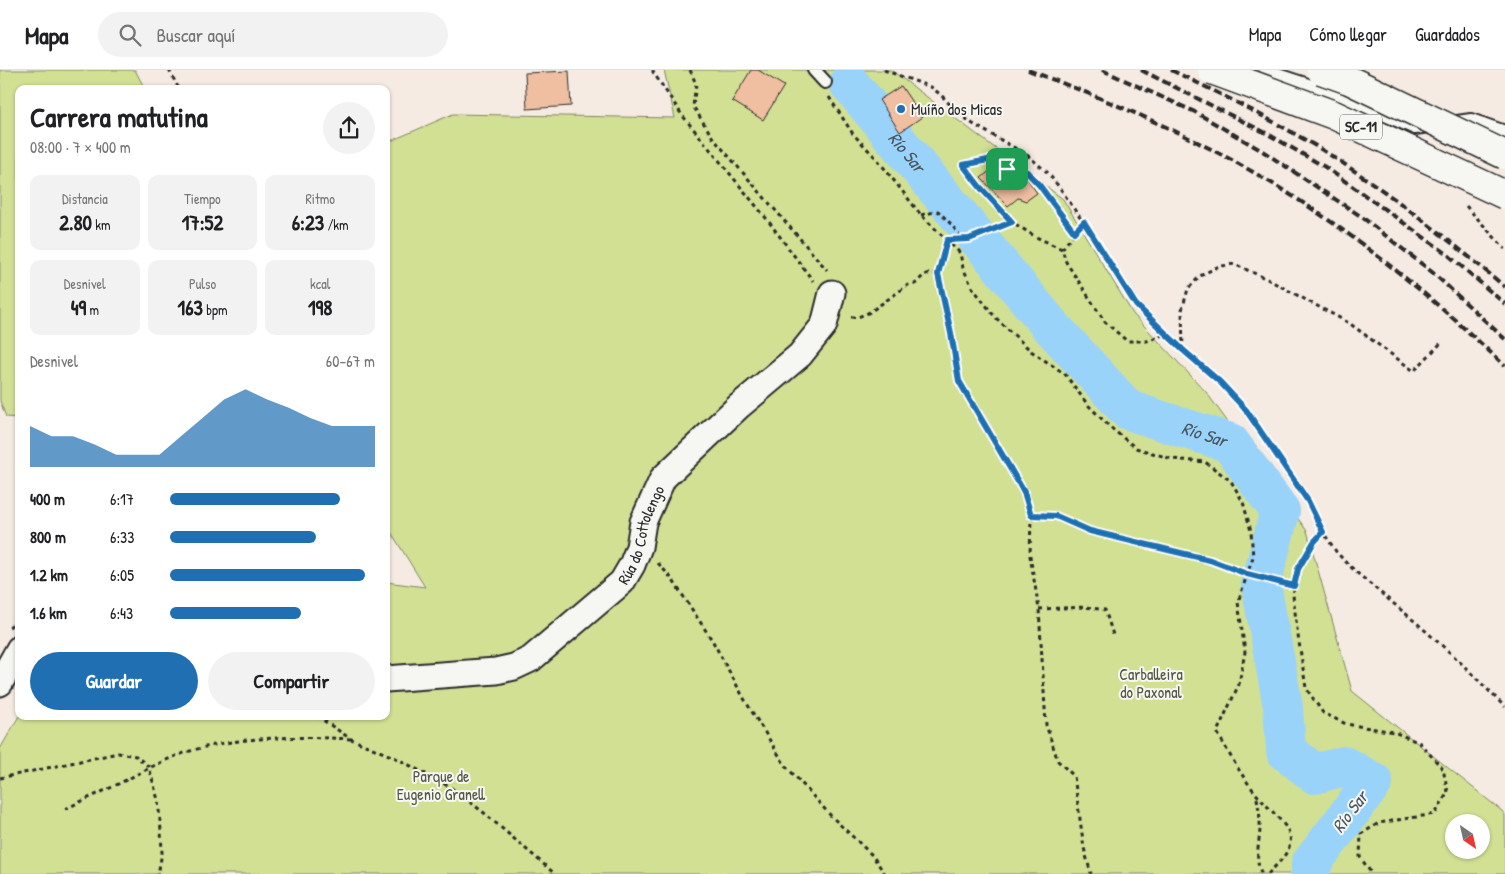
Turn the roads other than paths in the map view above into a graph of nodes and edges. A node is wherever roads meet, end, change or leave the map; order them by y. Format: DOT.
graph roads {
  1 [pos="814,70"];
  2 [pos="1212,70"];
  3 [pos="1262,70"];
  4 [pos="1321,70"];
  5 [pos="825,82"];
  6 [pos="1505,132"];
  7 [pos="1505,155"];
  8 [pos="1505,195"];
  9 [pos="830,301"];
  10 [pos="15,656"];
  11 [pos="390,679"];
  12 [pos="0,683"];
  1 -- 5 [label="lane"];
  2 -- 8 [label="highway, SC-11, bridge"];
  3 -- 6 [label="lane"];
  4 -- 7 [label="highway, SC-11, bridge"];
  9 -- 11 [label="street, Rúa do Cottolengo"];
  10 -- 12 [label="street"];
}
